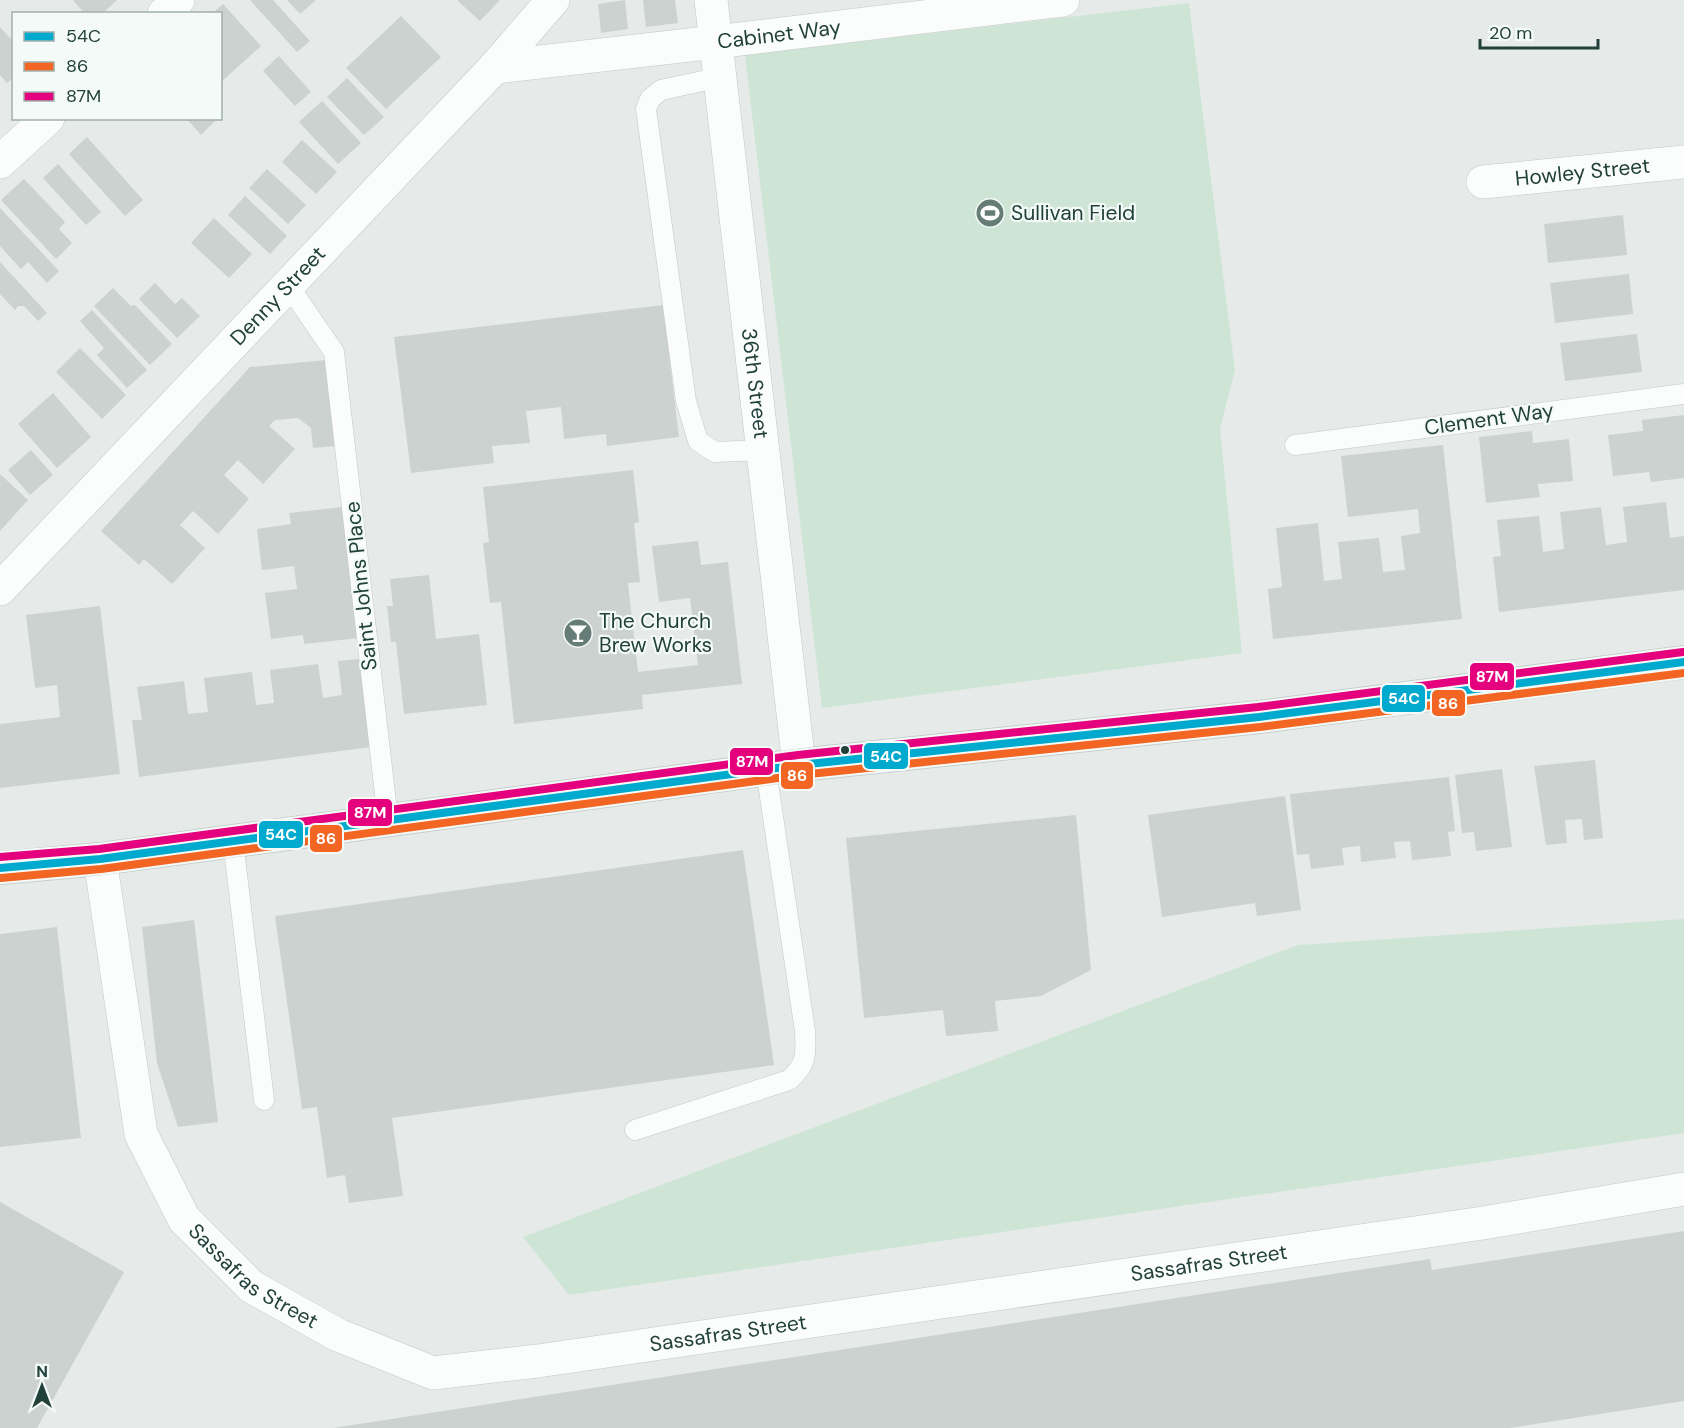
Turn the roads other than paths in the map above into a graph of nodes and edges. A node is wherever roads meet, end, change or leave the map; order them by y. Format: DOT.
graph roads {
  1 [pos="178,0"];
  2 [pos="553,0"];
  3 [pos="711,0"];
  4 [pos="1063,0"];
  5 [pos="166,12"];
  6 [pos="716,42"];
  7 [pos="495,67"];
  8 [pos="721,77"];
  9 [pos="46,120"];
  10 [pos="0,162"];
  11 [pos="1684,162"];
  12 [pos="1483,182"];
  13 [pos="288,285"];
  14 [pos="1684,394"];
  15 [pos="1295,445"];
  16 [pos="763,450"];
  17 [pos="0,590"];
  18 [pos="1684,662"];
  19 [pos="799,765"];
  20 [pos="766,770"];
  21 [pos="388,820"];
  22 [pos="233,841"];
  23 [pos="100,859"];
  24 [pos="0,868"];
  25 [pos="264,1100"];
  26 [pos="635,1130"];
  27 [pos="1684,1189"];
  1 -- 5 [label="street"];
  2 -- 7 [label="street, Denny Street"];
  3 -- 6 [label="street, 36th Street"];
  4 -- 6 [label="street, Cabinet Way"];
  6 -- 7 [label="street, Cabinet Way"];
  6 -- 8 [label="street, 36th Street"];
  7 -- 13 [label="street, Denny Street"];
  8 -- 16 [label="street, 36th Street"];
  8 -- 16 [label="lane"];
  9 -- 10 [label="street"];
  11 -- 12 [label="street, Howley Street"];
  13 -- 17 [label="street, Denny Street"];
  13 -- 21 [label="lane, Saint Johns Place"];
  14 -- 15 [label="lane, Clement Way"];
  16 -- 19 [label="street, 36th Street"];
  18 -- 19 [label="main road"];
  19 -- 20 [label="main road"];
  20 -- 21 [label="main road"];
  20 -- 26 [label="lane"];
  21 -- 22 [label="main road"];
  22 -- 23 [label="main road"];
  22 -- 25 [label="lane"];
  23 -- 24 [label="main road"];
  23 -- 27 [label="street, Sassafras Street"];
}
